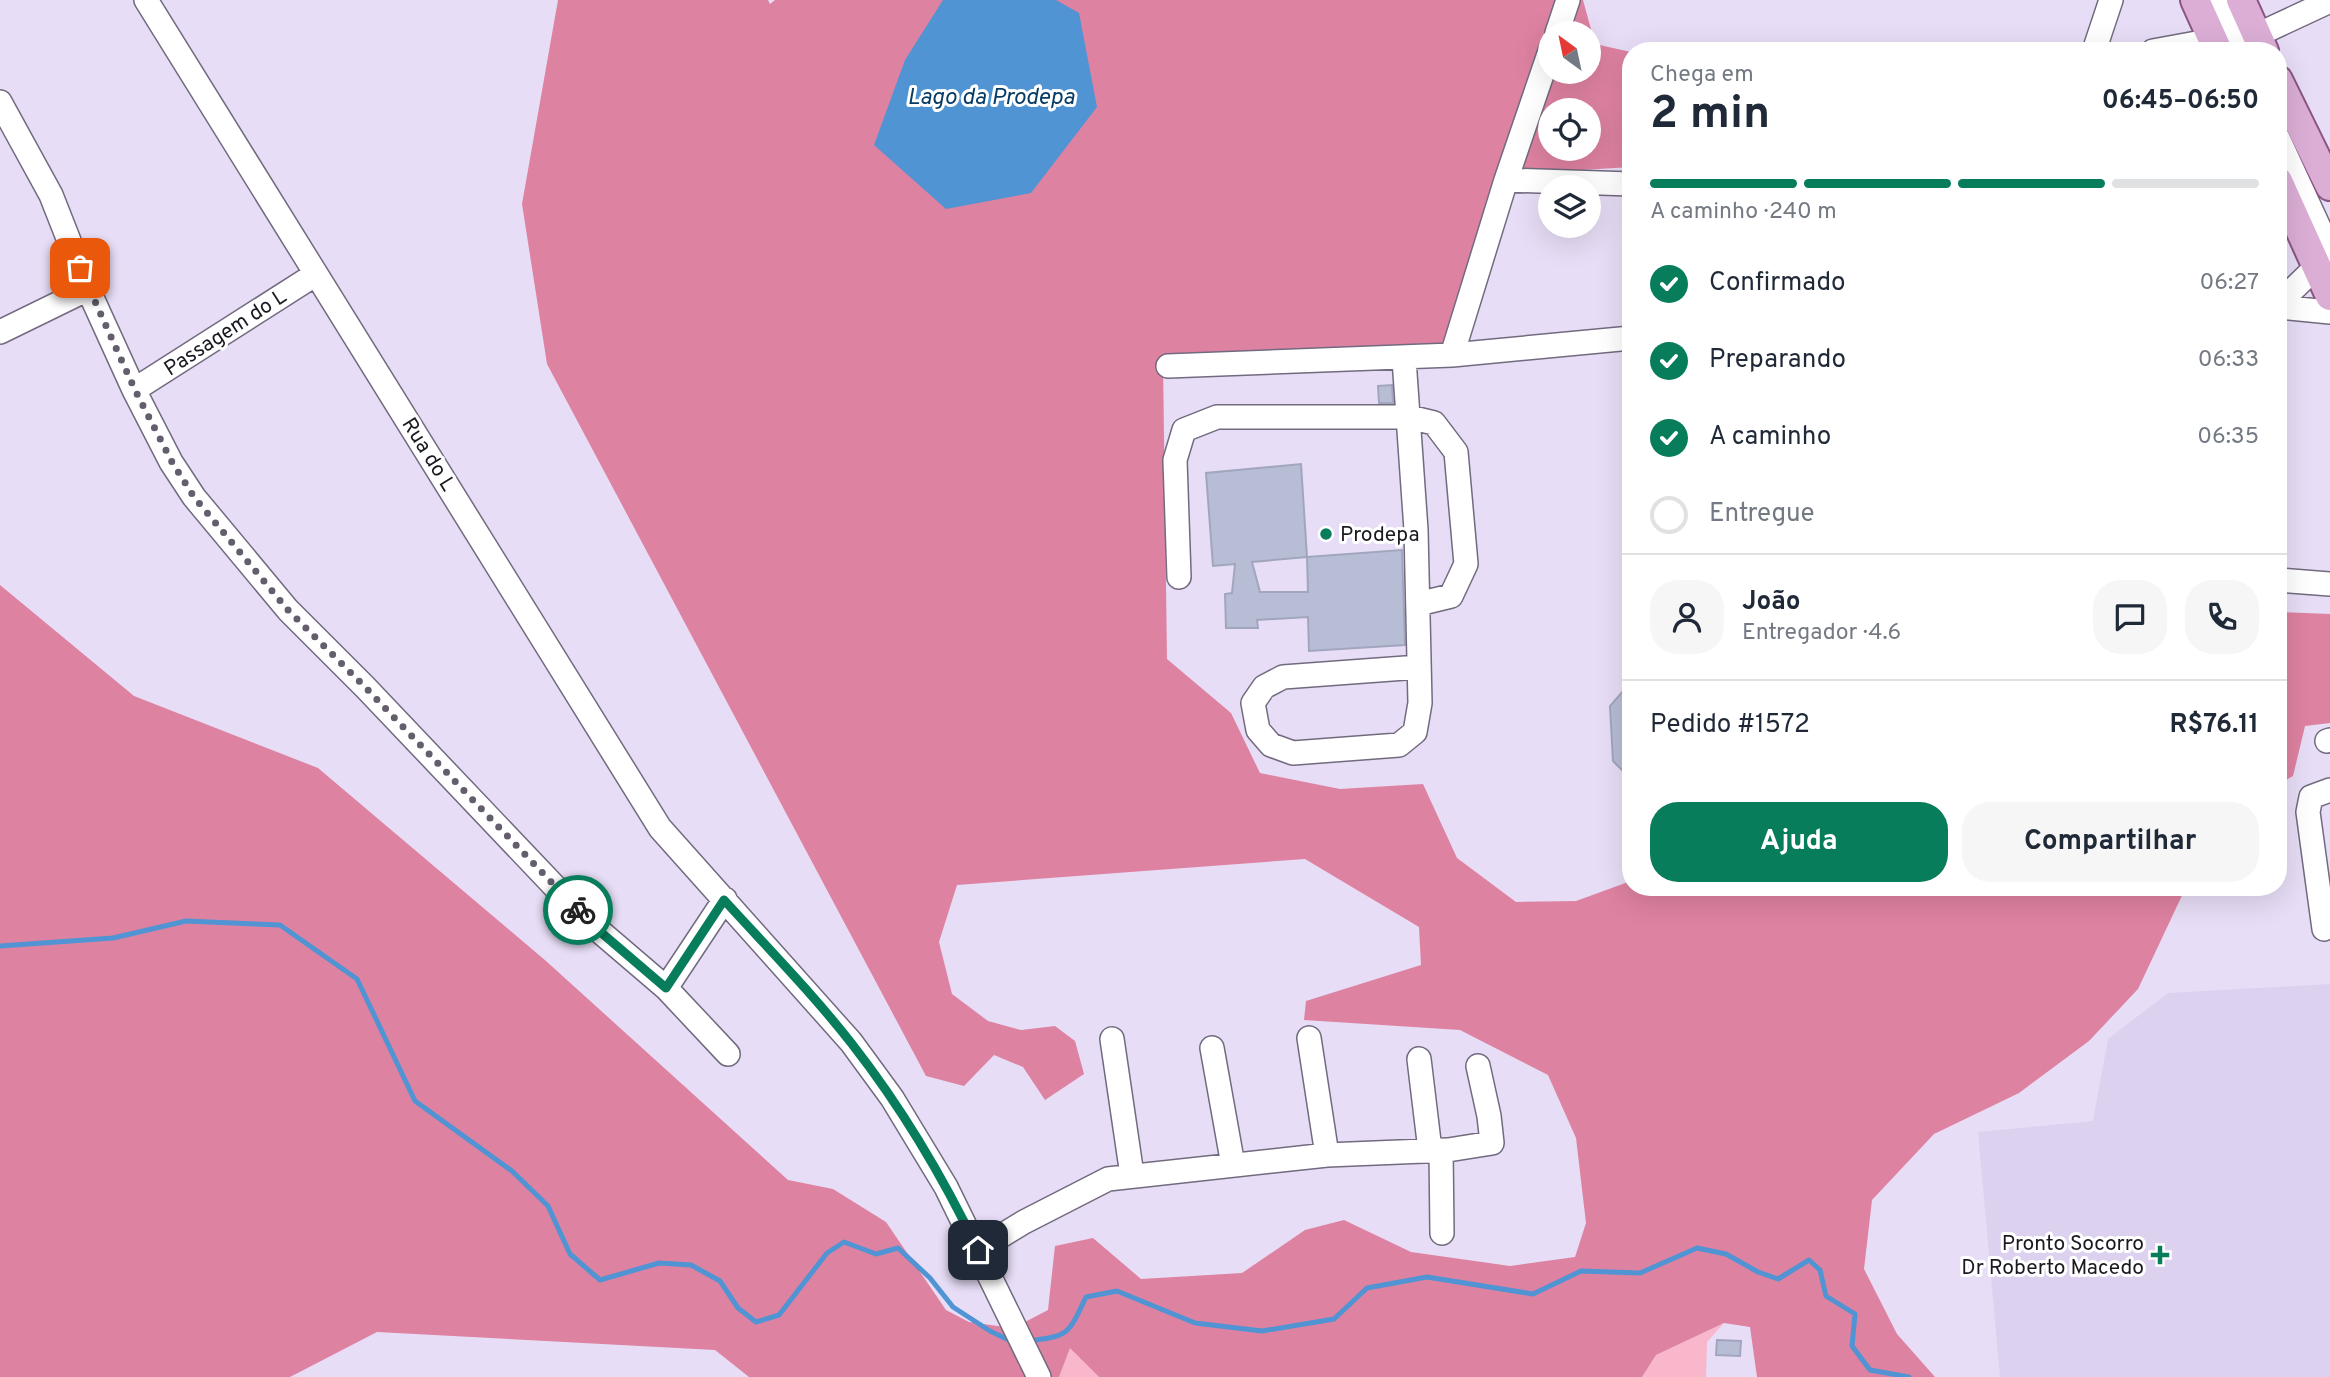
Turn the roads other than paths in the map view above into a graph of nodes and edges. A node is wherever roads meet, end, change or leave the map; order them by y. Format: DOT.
graph roads {
  1 [pos="146,0"];
  2 [pos="1568,0"];
  3 [pos="2111,0"];
  4 [pos="2195,0"];
  5 [pos="2216,0"];
  6 [pos="2241,0"];
  7 [pos="2330,1"];
  8 [pos="1560,21"];
  9 [pos="2097,42"];
  10 [pos="2235,42"];
  11 [pos="2237,42"];
  12 [pos="2238,42"];
  13 [pos="2244,42"];
  14 [pos="1539,84"];
  15 [pos="2287,98"];
  16 [pos="0,102"];
  17 [pos="2287,162"];
  18 [pos="1506,180"];
  19 [pos="1622,184"];
  20 [pos="2330,186"];
  21 [pos="2287,196"];
  22 [pos="2323,258"];
  23 [pos="316,274"];
  24 [pos="88,289"];
  25 [pos="2287,296"];
  26 [pos="2330,296"];
  27 [pos="2287,307"];
  28 [pos="2330,312"];
  29 [pos="0,332"];
  30 [pos="1622,339"];
  31 [pos="1452,355"];
  32 [pos="1404,359"];
  33 [pos="1168,366"];
  34 [pos="135,390"];
  35 [pos="1409,417"];
  36 [pos="1179,577"];
  37 [pos="2287,581"];
  38 [pos="2330,584"];
  39 [pos="1418,604"];
  40 [pos="1419,667"];
  41 [pos="2330,790"];
  42 [pos="2321,841"];
  43 [pos="724,900"];
  44 [pos="2324,929"];
  45 [pos="666,988"];
  46 [pos="1309,1038"];
  47 [pos="1112,1039"];
  48 [pos="1212,1048"];
  49 [pos="728,1054"];
  50 [pos="1419,1059"];
  51 [pos="1478,1066"];
  52 [pos="1435,1150"];
  53 [pos="1327,1155"];
  54 [pos="1233,1165"];
  55 [pos="1132,1175"];
  56 [pos="1442,1233"];
  57 [pos="978,1250"];
  58 [pos="1040,1377"];
  1 -- 23 [label="street, Rua do L"];
  2 -- 8 [label="street"];
  3 -- 9 [label="street"];
  4 -- 10 [label="main road"];
  5 -- 11 [label="street"];
  6 -- 12 [label="main road"];
  7 -- 13 [label="street"];
  14 -- 18 [label="street"];
  15 -- 20 [label="main road"];
  16 -- 24 [label="street"];
  17 -- 22 [label="street"];
  18 -- 19 [label="street"];
  18 -- 31 [label="street"];
  21 -- 22 [label="main road"];
  22 -- 25 [label="street"];
  22 -- 26 [label="main road"];
  23 -- 34 [label="street, Passagem do L"];
  23 -- 43 [label="street, Rua do L"];
  24 -- 29 [label="street"];
  24 -- 34 [label="street"];
  27 -- 28 [label="street"];
  30 -- 31 [label="street"];
  31 -- 32 [label="street"];
  32 -- 33 [label="street"];
  32 -- 35 [label="street"];
  34 -- 45 [label="street"];
  35 -- 36 [label="street"];
  35 -- 39 [label="street"];
  35 -- 39 [label="street"];
  37 -- 38 [label="street"];
  39 -- 40 [label="street"];
  40 -- 40 [label="street"];
  41 -- 42 [label="street"];
  42 -- 44 [label="street"];
  43 -- 45 [label="street"];
  43 -- 57 [label="street, Rua do L"];
  45 -- 49 [label="street"];
  46 -- 53 [label="street"];
  47 -- 55 [label="street"];
  48 -- 54 [label="street"];
  50 -- 52 [label="street"];
  51 -- 52 [label="street"];
  52 -- 53 [label="street"];
  52 -- 56 [label="street"];
  53 -- 54 [label="street"];
  54 -- 55 [label="street"];
  55 -- 57 [label="street"];
  57 -- 58 [label="street, Rua do L"];
}
